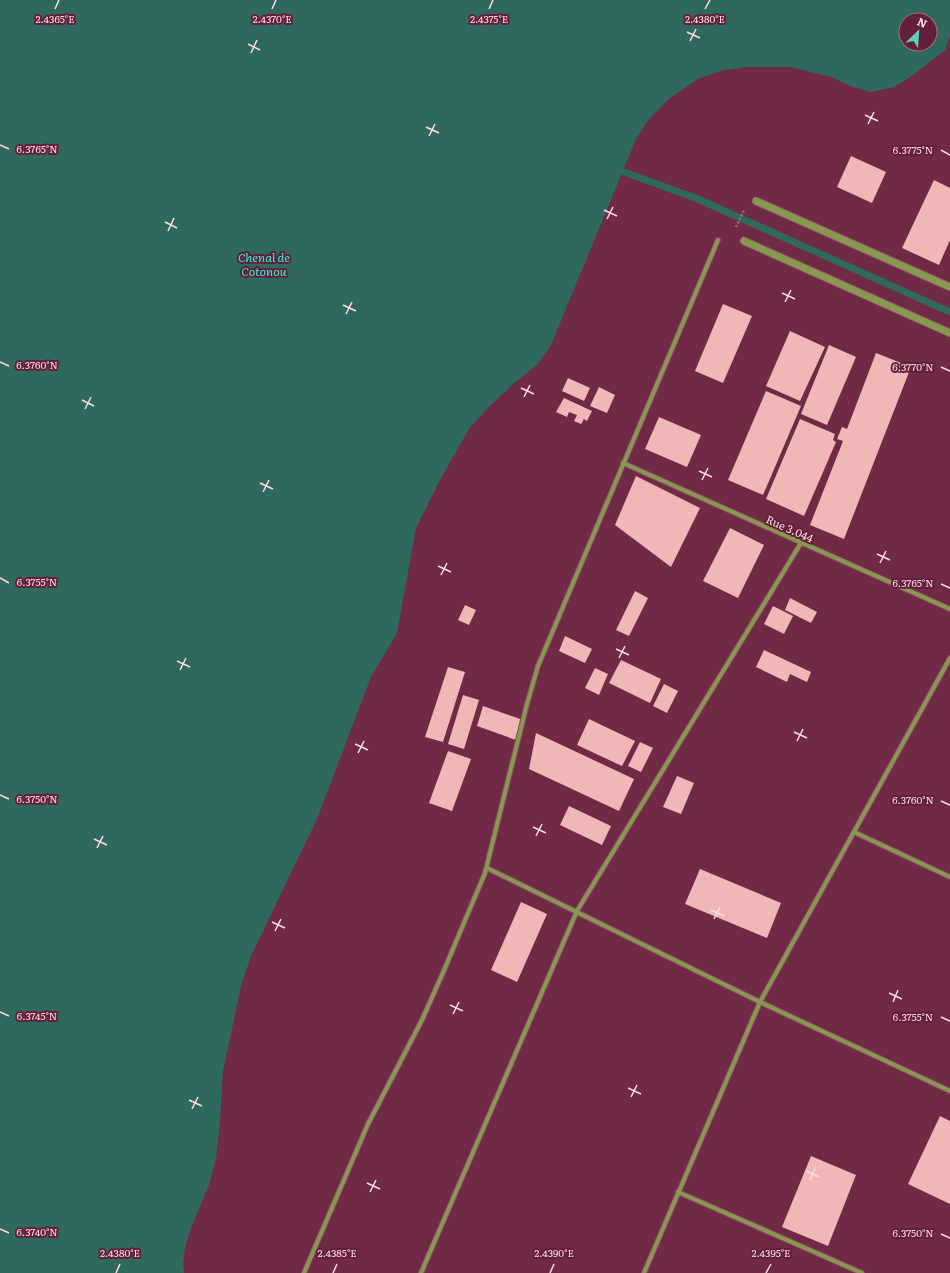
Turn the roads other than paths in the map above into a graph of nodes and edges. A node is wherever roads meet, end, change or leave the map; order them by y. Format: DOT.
graph roads {
  1 [pos="756,201"];
  2 [pos="718,240"];
  3 [pos="744,241"];
  4 [pos="950,287"];
  5 [pos="950,333"];
  6 [pos="623,463"];
  7 [pos="801,543"];
  8 [pos="950,609"];
  9 [pos="950,658"];
  10 [pos="854,832"];
  11 [pos="487,868"];
  12 [pos="950,877"];
  13 [pos="577,911"];
  14 [pos="760,1002"];
  15 [pos="950,1091"];
  16 [pos="678,1192"];
  17 [pos="304,1273"];
  18 [pos="421,1273"];
  19 [pos="644,1273"];
  20 [pos="862,1273"];
  1 -- 4 [label="street"];
  2 -- 6 [label="street"];
  3 -- 5 [label="street"];
  6 -- 7 [label="street, Rue 3.044"];
  6 -- 11 [label="street"];
  7 -- 8 [label="street, Rue 3.044"];
  7 -- 13 [label="street"];
  9 -- 10 [label="street"];
  10 -- 12 [label="street"];
  10 -- 14 [label="street"];
  11 -- 13 [label="street"];
  11 -- 17 [label="street"];
  13 -- 14 [label="street"];
  13 -- 18 [label="street"];
  14 -- 15 [label="street"];
  14 -- 16 [label="street"];
  16 -- 19 [label="street"];
  16 -- 20 [label="street"];
}
